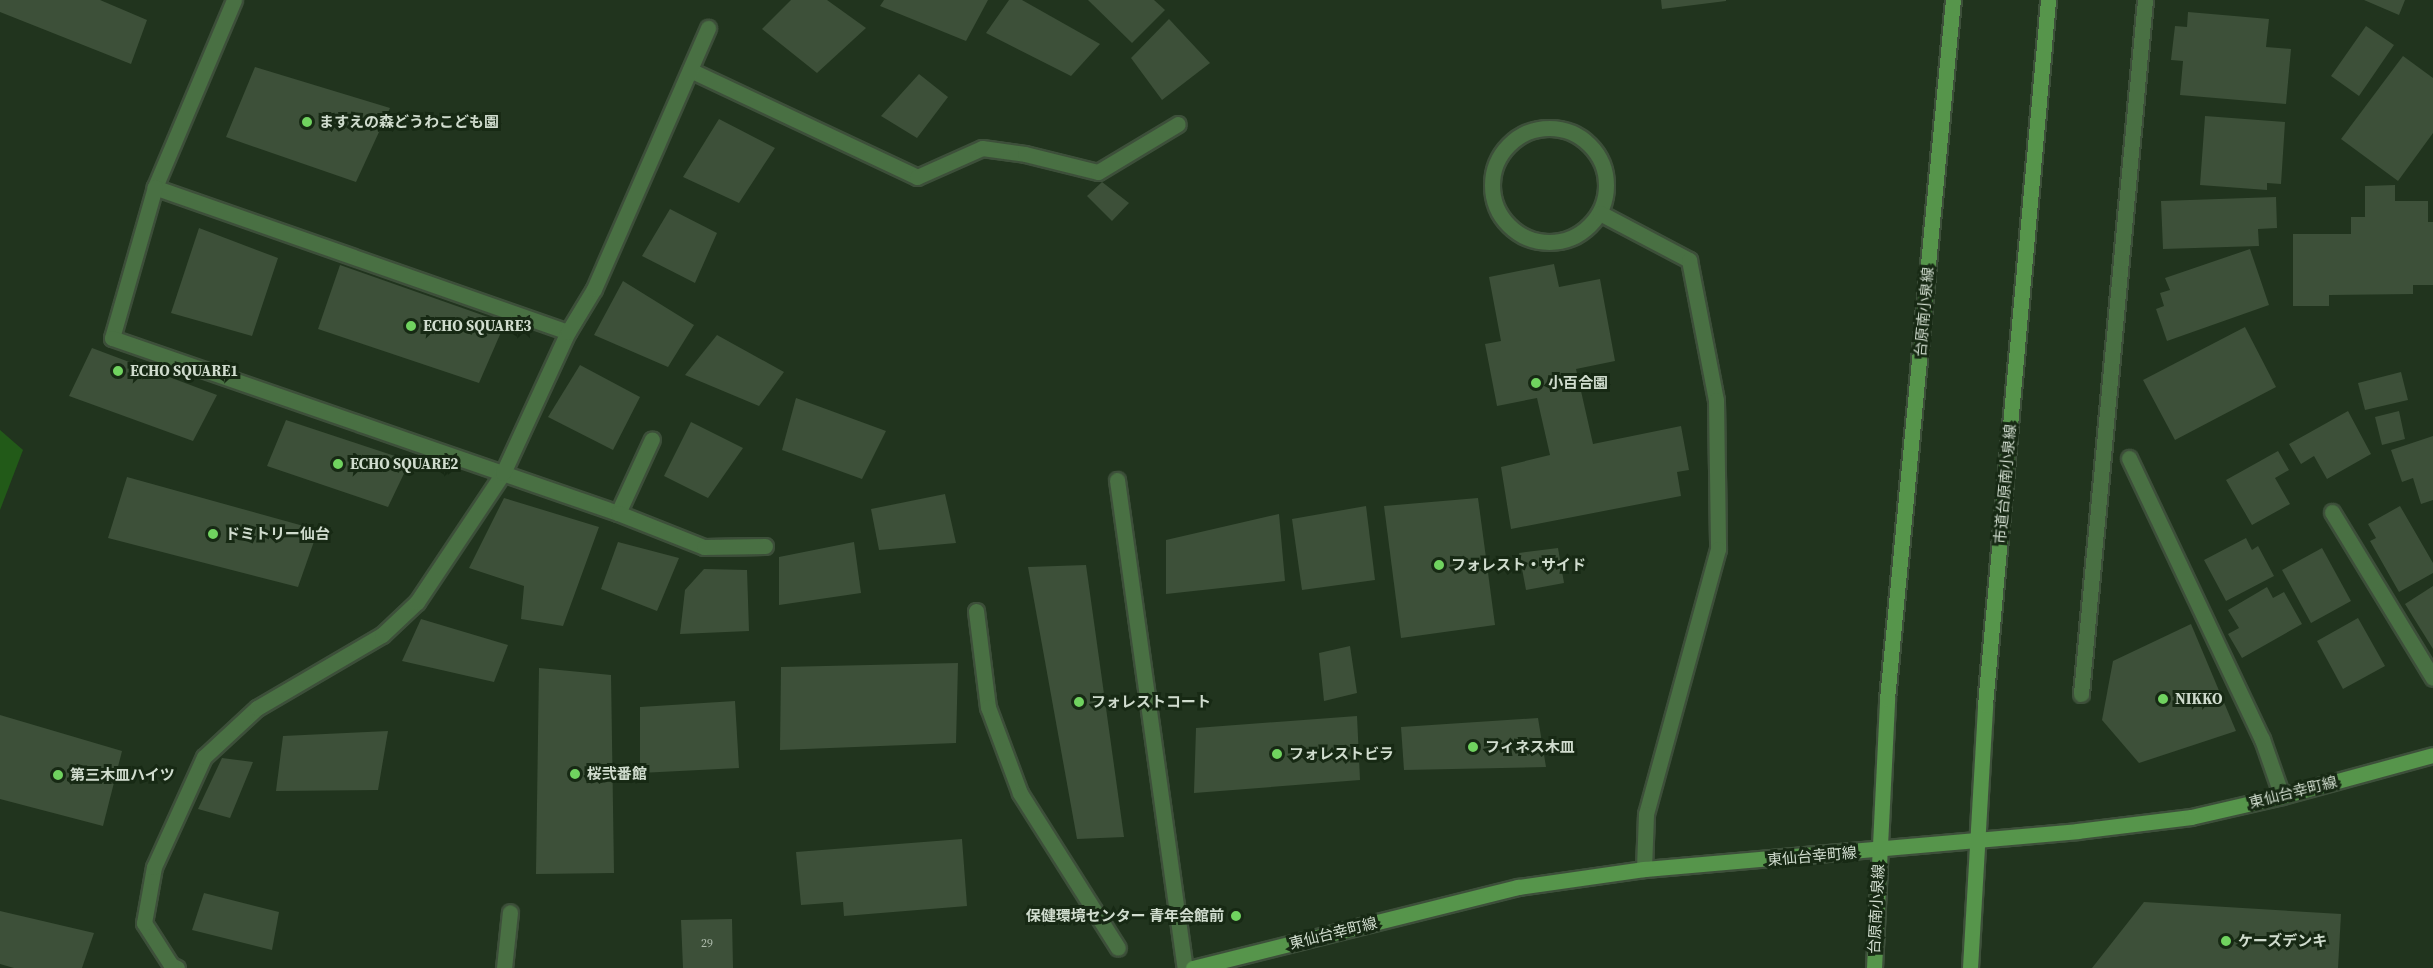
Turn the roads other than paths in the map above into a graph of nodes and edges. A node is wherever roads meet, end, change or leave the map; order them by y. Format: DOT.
graph roads {
  1 [pos="234,0"];
  2 [pos="1953,0"];
  3 [pos="2048,0"];
  4 [pos="2145,0"];
  5 [pos="708,28"];
  6 [pos="690,70"];
  7 [pos="1178,124"];
  8 [pos="155,187"];
  9 [pos="1600,213"];
  10 [pos="568,332"];
  11 [pos="652,439"];
  12 [pos="2129,458"];
  13 [pos="503,473"];
  14 [pos="1117,480"];
  15 [pos="2332,512"];
  16 [pos="618,513"];
  17 [pos="765,546"];
  18 [pos="976,611"];
  19 [pos="2433,678"];
  20 [pos="2081,694"];
  21 [pos="2433,755"];
  22 [pos="2282,796"];
  23 [pos="1976,840"];
  24 [pos="1879,850"];
  25 [pos="1644,869"];
  26 [pos="510,912"];
  27 [pos="1118,948"];
  28 [pos="177,968"];
  29 [pos="504,968"];
  30 [pos="1185,968"];
  31 [pos="1193,968"];
  32 [pos="1874,968"];
  33 [pos="1970,968"];
  1 -- 8 [label="street"];
  2 -- 24 [label="street, 台原南小泉線"];
  3 -- 23 [label="street, 市道台原南小泉線"];
  4 -- 20 [label="street"];
  5 -- 6 [label="street"];
  6 -- 7 [label="street"];
  6 -- 10 [label="street"];
  8 -- 10 [label="street"];
  8 -- 13 [label="street"];
  9 -- 9 [label="street"];
  9 -- 25 [label="street"];
  10 -- 13 [label="street"];
  11 -- 16 [label="street"];
  12 -- 22 [label="street"];
  13 -- 16 [label="street"];
  13 -- 28 [label="street"];
  14 -- 30 [label="street"];
  15 -- 19 [label="street"];
  16 -- 17 [label="street"];
  18 -- 27 [label="street"];
  21 -- 22 [label="street, 東仙台幸町線"];
  22 -- 23 [label="street, 東仙台幸町線"];
  23 -- 24 [label="street, 東仙台幸町線"];
  23 -- 33 [label="street, 市道台原南小泉線"];
  24 -- 25 [label="street, 東仙台幸町線"];
  24 -- 32 [label="street, 台原南小泉線"];
  25 -- 31 [label="street, 東仙台幸町線"];
  26 -- 29 [label="street"];
}
